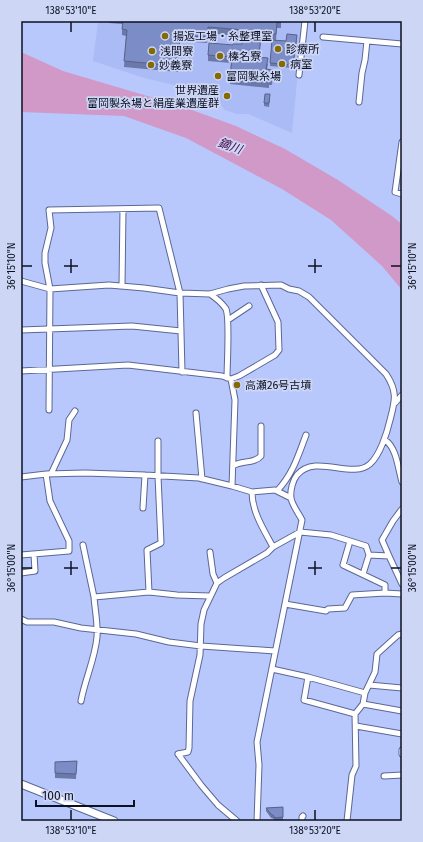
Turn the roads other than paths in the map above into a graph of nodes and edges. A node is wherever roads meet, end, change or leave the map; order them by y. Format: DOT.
graph roads {
  1 [pos="305,21"];
  2 [pos="323,37"];
  3 [pos="367,41"];
  4 [pos="402,44"];
  5 [pos="299,75"];
  6 [pos="359,102"];
  7 [pos="402,142"];
  8 [pos="402,194"];
  9 [pos="123,209"];
  10 [pos="21,281"];
  11 [pos="261,285"];
  12 [pos="122,286"];
  13 [pos="50,289"];
  14 [pos="180,293"];
  15 [pos="210,294"];
  16 [pos="249,306"];
  17 [pos="228,320"];
  18 [pos="50,329"];
  19 [pos="21,330"];
  20 [pos="181,331"];
  21 [pos="50,370"];
  22 [pos="21,371"];
  23 [pos="182,372"];
  24 [pos="229,379"];
  25 [pos="402,395"];
  26 [pos="394,404"];
  27 [pos="50,410"];
  28 [pos="76,410"];
  29 [pos="196,414"];
  30 [pos="261,426"];
  31 [pos="306,435"];
  32 [pos="385,440"];
  33 [pos="158,441"];
  34 [pos="233,466"];
  35 [pos="48,474"];
  36 [pos="145,475"];
  37 [pos="158,476"];
  38 [pos="21,477"];
  39 [pos="202,479"];
  40 [pos="402,482"];
  41 [pos="232,486"];
  42 [pos="277,491"];
  43 [pos="252,492"];
  44 [pos="291,498"];
  45 [pos="143,508"];
  46 [pos="402,509"];
  47 [pos="300,532"];
  48 [pos="350,541"];
  49 [pos="83,545"];
  50 [pos="273,547"];
  51 [pos="210,552"];
  52 [pos="34,554"];
  53 [pos="21,555"];
  54 [pos="369,555"];
  55 [pos="389,556"];
  56 [pos="21,573"];
  57 [pos="364,574"];
  58 [pos="217,583"];
  59 [pos="402,584"];
  60 [pos="149,592"];
  61 [pos="385,593"];
  62 [pos="402,594"];
  63 [pos="210,596"];
  64 [pos="94,597"];
  65 [pos="285,604"];
  66 [pos="21,620"];
  67 [pos="97,630"];
  68 [pos="402,634"];
  69 [pos="201,646"];
  70 [pos="276,651"];
  71 [pos="272,669"];
  72 [pos="308,677"];
  73 [pos="369,685"];
  74 [pos="402,688"];
  75 [pos="365,693"];
  76 [pos="81,700"];
  77 [pos="363,704"];
  78 [pos="402,711"];
  79 [pos="355,714"];
  80 [pos="356,726"];
  81 [pos="402,734"];
  82 [pos="402,750"];
  83 [pos="402,754"];
  84 [pos="402,775"];
  85 [pos="384,776"];
  86 [pos="21,784"];
  87 [pos="99,819"];
  88 [pos="114,821"];
  89 [pos="237,821"];
  90 [pos="257,821"];
  91 [pos="347,821"];
  1 -- 5 [label="street"];
  2 -- 3 [label="street"];
  3 -- 4 [label="street"];
  3 -- 6 [label="street"];
  7 -- 8 [label="street"];
  9 -- 12 [label="street"];
  9 -- 13 [label="street"];
  9 -- 14 [label="street"];
  10 -- 13 [label="street"];
  11 -- 15 [label="street"];
  11 -- 24 [label="street"];
  11 -- 26 [label="street"];
  12 -- 13 [label="street"];
  12 -- 14 [label="street"];
  13 -- 18 [label="street"];
  14 -- 15 [label="street"];
  14 -- 20 [label="street"];
  15 -- 17 [label="street"];
  16 -- 17 [label="street"];
  17 -- 24 [label="street"];
  18 -- 19 [label="street"];
  18 -- 20 [label="street"];
  18 -- 21 [label="street"];
  20 -- 23 [label="street"];
  21 -- 22 [label="street"];
  21 -- 23 [label="street"];
  21 -- 27 [label="street"];
  23 -- 24 [label="street"];
  24 -- 34 [label="street"];
  25 -- 26 [label="street"];
  26 -- 32 [label="street"];
  28 -- 35 [label="street"];
  29 -- 39 [label="street"];
  30 -- 34 [label="street"];
  31 -- 42 [label="street"];
  32 -- 40 [label="street"];
  32 -- 44 [label="street"];
  33 -- 37 [label="street"];
  34 -- 41 [label="street"];
  35 -- 36 [label="street"];
  35 -- 38 [label="street"];
  35 -- 52 [label="street"];
  36 -- 37 [label="street"];
  36 -- 45 [label="street"];
  37 -- 39 [label="street"];
  37 -- 60 [label="street"];
  39 -- 41 [label="street"];
  41 -- 43 [label="street"];
  42 -- 43 [label="street"];
  42 -- 44 [label="street"];
  43 -- 50 [label="street"];
  44 -- 47 [label="street"];
  46 -- 55 [label="street"];
  47 -- 48 [label="street"];
  47 -- 50 [label="street"];
  47 -- 65 [label="street"];
  48 -- 54 [label="street"];
  48 -- 57 [label="street"];
  49 -- 64 [label="street"];
  50 -- 58 [label="street"];
  51 -- 58 [label="street"];
  52 -- 53 [label="street"];
  52 -- 56 [label="street"];
  54 -- 55 [label="street"];
  54 -- 57 [label="street"];
  55 -- 59 [label="street"];
  57 -- 61 [label="street"];
  58 -- 63 [label="street"];
  60 -- 63 [label="street"];
  60 -- 64 [label="street"];
  61 -- 62 [label="street"];
  61 -- 65 [label="street"];
  63 -- 69 [label="street"];
  64 -- 67 [label="street"];
  65 -- 70 [label="street"];
  66 -- 67 [label="street"];
  67 -- 69 [label="street"];
  67 -- 76 [label="street"];
  68 -- 73 [label="street"];
  69 -- 70 [label="street"];
  69 -- 89 [label="street"];
  70 -- 71 [label="street"];
  71 -- 72 [label="street"];
  71 -- 90 [label="street"];
  72 -- 75 [label="street"];
  72 -- 79 [label="street"];
  73 -- 74 [label="street"];
  73 -- 75 [label="street"];
  75 -- 77 [label="street"];
  77 -- 78 [label="street"];
  77 -- 79 [label="street"];
  79 -- 80 [label="street"];
  80 -- 81 [label="street"];
  80 -- 91 [label="street"];
  82 -- 83 [label="street"];
  84 -- 85 [label="street"];
  86 -- 87 [label="street"];
  87 -- 88 [label="street"];
}
